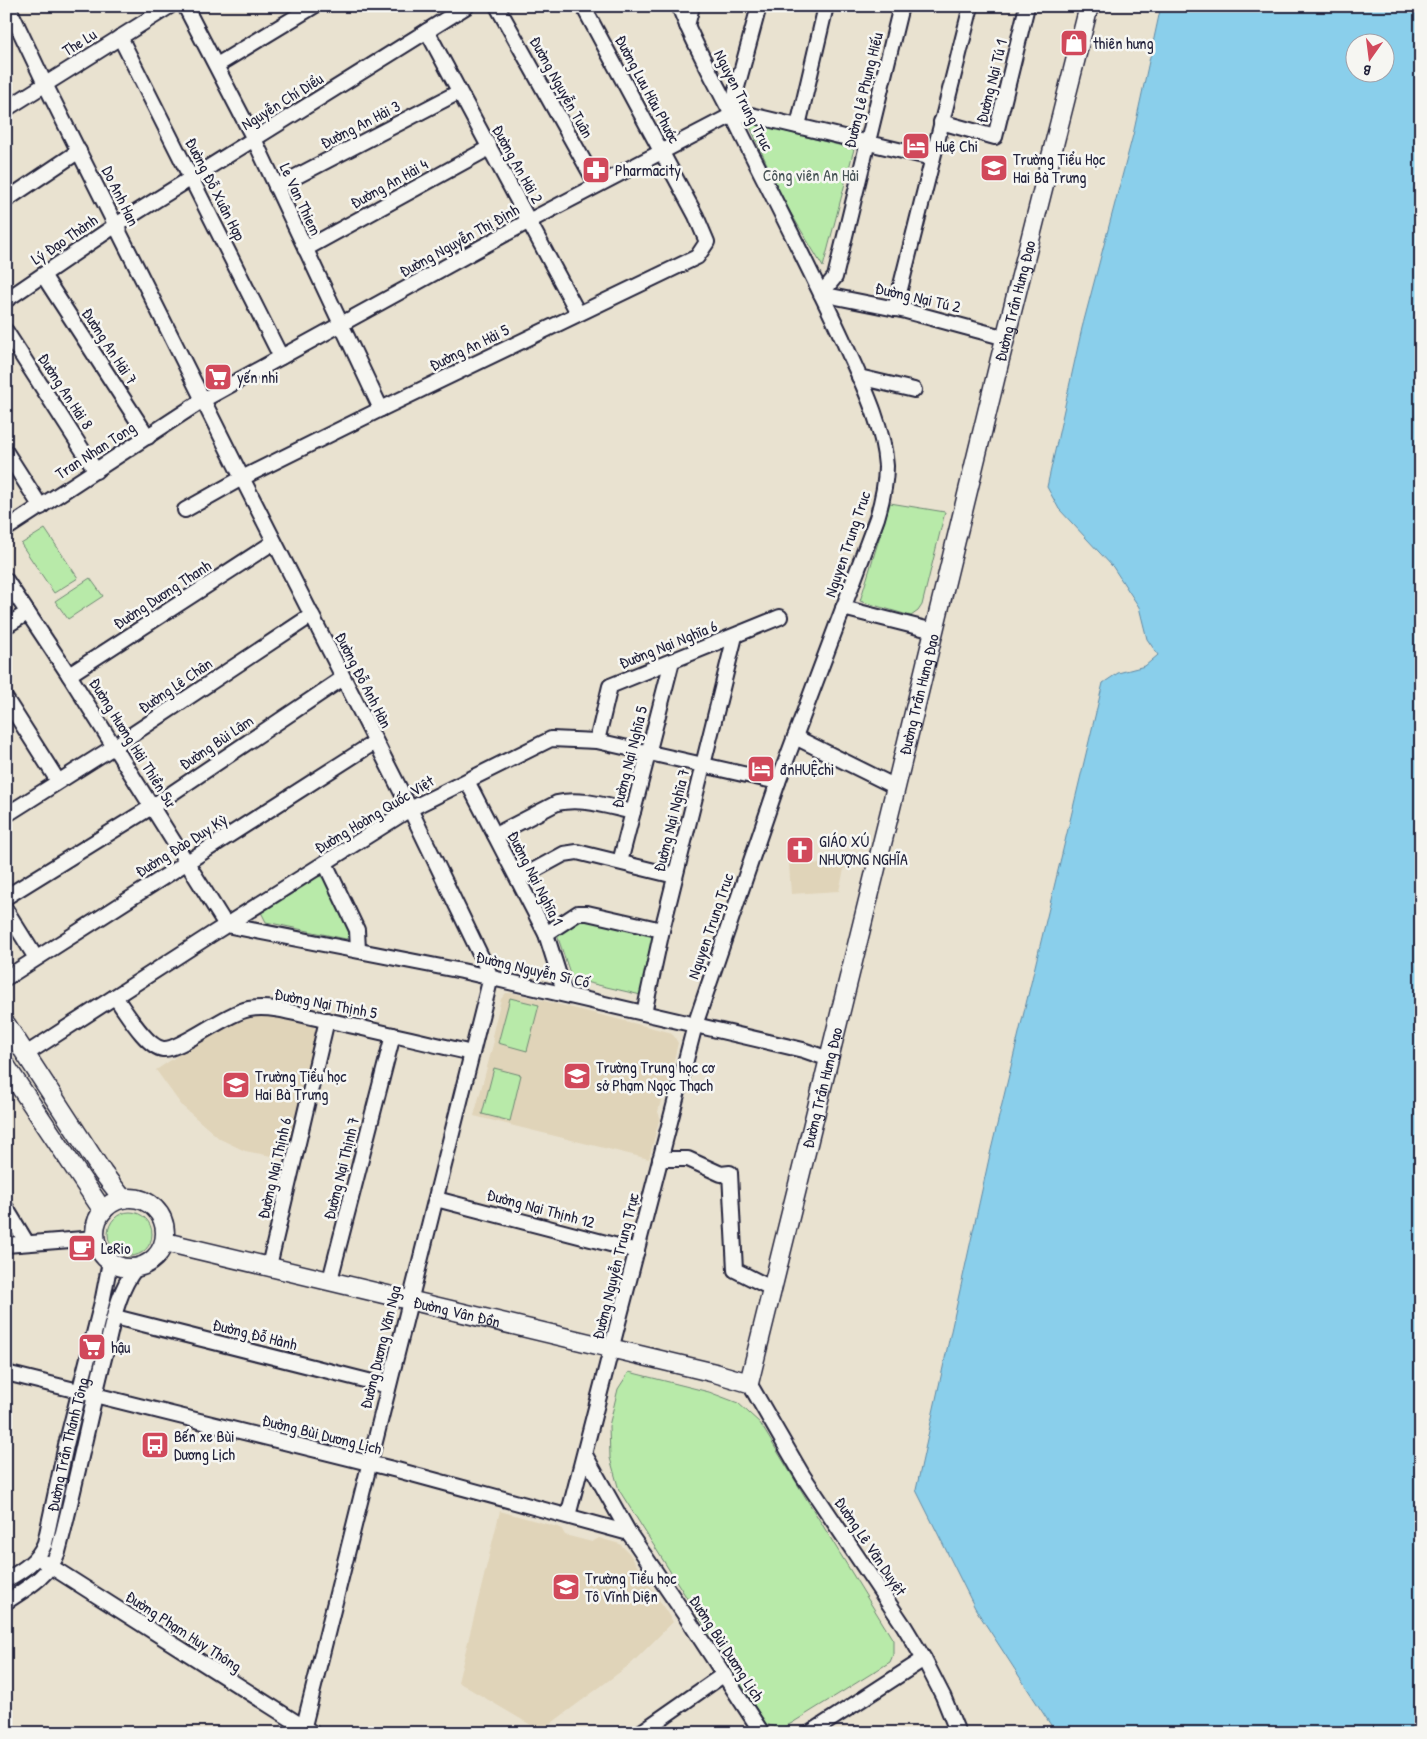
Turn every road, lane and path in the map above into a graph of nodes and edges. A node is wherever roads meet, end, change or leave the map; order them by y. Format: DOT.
graph roads {
  1 [pos="8,6"];
  2 [pos="170,6"];
  3 [pos="185,6"];
  4 [pos="314,6"];
  5 [pos="466,6"];
  6 [pos="497,6"];
  7 [pos="584,6"];
  8 [pos="679,6"];
  9 [pos="692,6"];
  10 [pos="758,6"];
  11 [pos="826,6"];
  12 [pos="901,6"];
  13 [pos="971,6"];
  14 [pos="1027,6"];
  15 [pos="1089,6"];
  16 [pos="687,26"];
  17 [pos="427,31"];
  18 [pos="120,37"];
  19 [pos="217,65"];
  20 [pos="45,84"];
  21 [pos="459,92"];
  22 [pos="6,109"];
  23 [pos="734,114"];
  24 [pos="941,122"];
  25 [pos="798,126"];
  26 [pos="254,139"];
  27 [pos="868,142"];
  28 [pos="489,148"];
  29 [pos="662,151"];
  30 [pos="79,152"];
  31 [pos="932,158"];
  32 [pos="191,178"];
  33 [pos="597,185"];
  34 [pos="276,187"];
  35 [pos="6,200"];
  36 [pos="529,221"];
  37 [pos="116,225"];
  38 [pos="707,242"];
  39 [pos="305,248"];
  40 [pos="42,274"];
  41 [pos="821,294"];
  42 [pos="6,300"];
  43 [pos="895,309"];
  44 [pos="578,313"];
  45 [pos="342,325"];
  46 [pos="6,331"];
  47 [pos="1006,338"];
  48 [pos="280,357"];
  49 [pos="860,377"];
  50 [pos="914,390"];
  51 [pos="203,400"];
  52 [pos="381,409"];
  53 [pos="148,437"];
  54 [pos="6,452"];
  55 [pos="96,471"];
  56 [pos="242,478"];
  57 [pos="41,507"];
  58 [pos="184,510"];
  59 [pos="6,529"];
  60 [pos="274,542"];
  61 [pos="6,580"];
  62 [pos="843,608"];
  63 [pos="27,613"];
  64 [pos="312,616"];
  65 [pos="780,617"];
  66 [pos="6,626"];
  67 [pos="934,630"];
  68 [pos="735,636"];
  69 [pos="672,661"];
  70 [pos="69,675"];
  71 [pos="343,678"];
  72 [pos="6,699"];
  73 [pos="794,737"];
  74 [pos="597,741"];
  75 [pos="375,742"];
  76 [pos="115,746"];
  77 [pos="649,753"];
  78 [pos="702,765"];
  79 [pos="58,781"];
  80 [pos="467,781"];
  81 [pos="778,782"];
  82 [pos="896,788"];
  83 [pos="153,806"];
  84 [pos="410,809"];
  85 [pos="633,812"];
  86 [pos="6,815"];
  87 [pos="495,835"];
  88 [pos="188,862"];
  89 [pos="620,862"];
  90 [pos="325,863"];
  91 [pos="675,876"];
  92 [pos="518,879"];
  93 [pos="6,897"];
  94 [pos="6,910"];
  95 [pos="226,925"];
  96 [pos="662,930"];
  97 [pos="546,934"];
  98 [pos="358,950"];
  99 [pos="36,958"];
  100 [pos="491,977"];
  101 [pos="6,978"];
  102 [pos="565,994"];
  103 [pos="115,996"];
  104 [pos="644,1013"];
  105 [pos="328,1020"];
  106 [pos="6,1024"];
  107 [pos="695,1025"];
  108 [pos="393,1035"];
  109 [pos="472,1053"];
  110 [pos="26,1054"];
  111 [pos="828,1059"];
  112 [pos="6,1066"];
  113 [pos="660,1159"];
  114 [pos="123,1199"];
  115 [pos="436,1199"];
  116 [pos="6,1208"];
  117 [pos="104,1211"];
  118 [pos="96,1238"];
  119 [pos="165,1242"];
  120 [pos="28,1243"];
  121 [pos="6,1245"];
  122 [pos="637,1251"];
  123 [pos="110,1262"];
  124 [pos="269,1266"];
  125 [pos="136,1268"];
  126 [pos="330,1280"];
  127 [pos="773,1289"];
  128 [pos="410,1300"];
  129 [pos="115,1317"];
  130 [pos="612,1348"];
  131 [pos="6,1373"];
  132 [pos="749,1383"];
  133 [pos="388,1386"];
  134 [pos="79,1390"];
  135 [pos="95,1394"];
  136 [pos="585,1455"];
  137 [pos="369,1463"];
  138 [pos="568,1516"];
  139 [pos="629,1533"];
  140 [pos="38,1557"];
  141 [pos="51,1567"];
  142 [pos="6,1580"];
  143 [pos="6,1602"];
  144 [pos="924,1659"];
  145 [pos="723,1675"];
  146 [pos="304,1731"];
  147 [pos="640,1733"];
  148 [pos="762,1733"];
  149 [pos="810,1733"];
  150 [pos="958,1733"];
  1 -- 20 [label="street, Do Anh Han"];
  2 -- 18 [label="street, The Lu"];
  3 -- 19 [label="street, Le Van Thiem"];
  4 -- 19 [label="street"];
  5 -- 17 [label="street, Nguyễn Chí Diểu"];
  6 -- 33 [label="street, Đường Nguyễn Tuân"];
  7 -- 29 [label="street, Đường Lưu Hữu Phước"];
  8 -- 16 [label="street, Nguyen Trung Truc"];
  9 -- 16 [label="street"];
  10 -- 23 [label="street"];
  11 -- 25 [label="street"];
  12 -- 27 [label="street, Đường Lê Phụng Hiếu"];
  13 -- 24 [label="street"];
  14 -- 24 [label="street, Đường Nại Tú 1"];
  15 -- 47 [label="main road, Đường Trần Hưng Đạo"];
  16 -- 23 [label="street, Nguyen Trung Truc"];
  17 -- 21 [label="street, Đường An Hải 2"];
  17 -- 26 [label="street, Nguyễn Chí Diểu"];
  18 -- 20 [label="street, The Lu"];
  18 -- 32 [label="street, Đường Đỗ Xuân Hợp"];
  19 -- 26 [label="street, Le Van Thiem"];
  20 -- 22 [label="street, The Lu"];
  20 -- 30 [label="street, Do Anh Han"];
  21 -- 28 [label="street, Đường An Hải 2"];
  21 -- 34 [label="street, Đường An Hải 3"];
  23 -- 25 [label="street"];
  23 -- 29 [label="street, Đường Nguyễn Thị Định"];
  23 -- 41 [label="street, Nguyen Trung Truc"];
  24 -- 31 [label="street"];
  25 -- 27 [label="street"];
  26 -- 32 [label="street, Nguyễn Chí Diểu"];
  26 -- 34 [label="street, Le Van Thiem"];
  27 -- 31 [label="street"];
  27 -- 41 [label="street, Đường Lê Phụng Hiếu"];
  28 -- 36 [label="street, Đường An Hải 2"];
  28 -- 39 [label="street, Đường An Hải 4"];
  29 -- 33 [label="street, Đường Nguyễn Thị Định"];
  29 -- 38 [label="street, Đường Lưu Hữu Phước"];
  30 -- 35 [label="street"];
  30 -- 37 [label="street, Do Anh Han"];
  31 -- 43 [label="street"];
  32 -- 37 [label="street, Nguyễn Chí Diểu"];
  32 -- 48 [label="street, Đường Đỗ Xuân Hợp"];
  33 -- 36 [label="street, Đường Nguyễn Thị Định"];
  34 -- 39 [label="street, Le Van Thiem"];
  36 -- 44 [label="street, Đường An Hải 2"];
  36 -- 45 [label="street, Đường Nguyễn Thị Định"];
  37 -- 40 [label="street, Lý Đạo Thành"];
  37 -- 51 [label="street, Do Anh Han"];
  38 -- 44 [label="street, Đường An Hải 5"];
  39 -- 45 [label="street, Le Van Thiem"];
  40 -- 42 [label="street, Lý Đạo Thành"];
  40 -- 53 [label="street, Đường An Hải 7"];
  41 -- 43 [label="street, Đường Nại Tú 2"];
  41 -- 49 [label="street, Nguyen Trung Truc"];
  43 -- 47 [label="street, Đường Nại Tú 2"];
  44 -- 52 [label="street, Đường An Hải 5"];
  45 -- 48 [label="street, Đường Nguyễn Thị Định"];
  45 -- 52 [label="street, Le Van Thiem"];
  46 -- 55 [label="street, Đường An Hải 8"];
  47 -- 67 [label="main road, Đường Trần Hưng Đạo"];
  48 -- 51 [label="street, Đường Nguyễn Thị Định"];
  49 -- 50 [label="street"];
  49 -- 62 [label="street, Nguyen Trung Truc"];
  51 -- 53 [label="street, Tran Nhan Tong"];
  51 -- 56 [label="street, Đường Đỗ Anh Hàn"];
  52 -- 56 [label="street, Đường An Hải 5"];
  53 -- 55 [label="street, Tran Nhan Tong"];
  54 -- 57 [label="street"];
  55 -- 57 [label="street, Tran Nhan Tong"];
  56 -- 58 [label="street, Đường An Hải 5"];
  56 -- 60 [label="street, Đường Đỗ Anh Hàn"];
  57 -- 59 [label="street, Tran Nhan Tong"];
  60 -- 64 [label="street, Đường Đỗ Anh Hàn"];
  60 -- 70 [label="street, Đường Dương Thanh"];
  61 -- 63 [label="street, Đường Hương Hải Thiền Sư"];
  62 -- 67 [label="street"];
  62 -- 73 [label="street, Nguyen Trung Truc"];
  63 -- 66 [label="street"];
  63 -- 70 [label="street, Đường Hương Hải Thiền Sư"];
  64 -- 71 [label="street, Đường Đỗ Anh Hàn"];
  64 -- 76 [label="street, Đường Lê Chân"];
  65 -- 68 [label="street, Đường Nại Nghĩa 6"];
  67 -- 82 [label="main road, Đường Trần Hưng Đạo"];
  68 -- 69 [label="street, Đường Nại Nghĩa 6"];
  68 -- 78 [label="street, Đường Nại Nghĩa 7"];
  69 -- 74 [label="street, Đường Nại Nghĩa 6"];
  69 -- 77 [label="street, Đường Nại Nghĩa 5"];
  70 -- 76 [label="street, Đường Hương Hải Thiền Sư"];
  71 -- 75 [label="street, Đường Đỗ Anh Hàn"];
  71 -- 83 [label="street, Đường Bùi Lâm"];
  72 -- 79 [label="street"];
  73 -- 81 [label="street, Nguyen Trung Truc"];
  73 -- 82 [label="street"];
  74 -- 77 [label="street, Đường Hoàng Quốc Việt"];
  74 -- 80 [label="street, Đường Hoàng Quốc Việt"];
  75 -- 84 [label="street, Đường Đỗ Anh Hàn"];
  75 -- 88 [label="street, Đường Đào Duy Kỳ"];
  76 -- 79 [label="street, Đường Lê Chân"];
  76 -- 83 [label="street, Đường Hương Hải Thiền Sư"];
  77 -- 78 [label="street, Đường Hoàng Quốc Việt"];
  77 -- 85 [label="street, Đường Nại Nghĩa 5"];
  78 -- 81 [label="street, Đường Hoàng Quốc Việt"];
  78 -- 91 [label="street, Đường Nại Nghĩa 7"];
  79 -- 86 [label="street, Đường Lê Chân"];
  80 -- 84 [label="street, Đường Hoàng Quốc Việt"];
  80 -- 87 [label="street, Đường Nại Nghĩa 1"];
  81 -- 107 [label="street, Nguyen Trung Truc"];
  82 -- 111 [label="main road, Đường Trần Hưng Đạo"];
  83 -- 88 [label="street, Đường Hương Hải Thiền Sư"];
  83 -- 93 [label="street, Đường Bùi Lâm"];
  84 -- 90 [label="street, Đường Hoàng Quốc Việt"];
  84 -- 100 [label="street, Đường Đỗ Anh Hàn"];
  85 -- 87 [label="street"];
  85 -- 89 [label="street, Đường Nại Nghĩa 5"];
  87 -- 92 [label="street, Đường Nại Nghĩa 1"];
  88 -- 95 [label="street, Đường Hương Hải Thiền Sư"];
  88 -- 99 [label="street, Đường Đào Duy Kỳ"];
  89 -- 91 [label="street"];
  89 -- 92 [label="street"];
  90 -- 95 [label="street, Đường Hoàng Quốc Việt"];
  90 -- 98 [label="street"];
  91 -- 96 [label="street, Đường Nại Nghĩa 7"];
  92 -- 97 [label="street, Đường Nại Nghĩa 1"];
  94 -- 99 [label="street"];
  95 -- 98 [label="street, Đường Nguyễn Sĩ Cố"];
  95 -- 103 [label="street, Đường Hoàng Quốc Việt"];
  96 -- 97 [label="street"];
  96 -- 104 [label="street, Đường Nại Nghĩa 7"];
  97 -- 102 [label="street, Đường Nại Nghĩa 1"];
  98 -- 100 [label="street, Đường Nguyễn Sĩ Cố"];
  99 -- 101 [label="street, Đường Đào Duy Kỳ"];
  100 -- 102 [label="street, Đường Nguyễn Sĩ Cố"];
  100 -- 109 [label="street, Đường Dương Văn Nga"];
  102 -- 104 [label="street, Đường Nguyễn Sĩ Cố"];
  103 -- 105 [label="street, Đường Nại Thịnh 5"];
  103 -- 110 [label="street, Đường Hoàng Quốc Việt"];
  104 -- 107 [label="street, Đường Nguyễn Sĩ Cố"];
  105 -- 108 [label="street, Đường Nại Thịnh 5"];
  105 -- 124 [label="street, Đường Nại Thịnh 6"];
  106 -- 110 [label="main road"];
  107 -- 111 [label="street, Đường Nguyễn Sĩ Cố"];
  107 -- 113 [label="street, Đường Nguyễn Trung Trực"];
  108 -- 109 [label="street, Đường Nại Thịnh 5"];
  108 -- 126 [label="street, Đường Nại Thịnh 7"];
  109 -- 115 [label="street, Đường Dương Văn Nga"];
  110 -- 114 [label="main road"];
  111 -- 127 [label="main road, Đường Trần Hưng Đạo"];
  112 -- 117 [label="main road"];
  113 -- 122 [label="street, Đường Nguyễn Trung Trực"];
  113 -- 127 [label="street"];
  114 -- 117 [label="main road"];
  114 -- 119 [label="main road"];
  115 -- 122 [label="street, Đường Nại Thịnh 12"];
  115 -- 128 [label="street, Đường Dương Văn Nga"];
  116 -- 120 [label="street"];
  117 -- 118 [label="main road"];
  118 -- 120 [label="street"];
  118 -- 123 [label="main road"];
  119 -- 124 [label="main road, Đường Vân Đồn"];
  119 -- 125 [label="main road"];
  120 -- 121 [label="street"];
  122 -- 130 [label="street, Đường Nguyễn Trung Trực"];
  123 -- 125 [label="main road"];
  123 -- 134 [label="street, Đường Trần Thánh Tông"];
  124 -- 126 [label="main road, Đường Vân Đồn"];
  125 -- 129 [label="street"];
  126 -- 128 [label="main road, Đường Vân Đồn"];
  127 -- 132 [label="main road, Đường Trần Hưng Đạo"];
  128 -- 130 [label="main road, Đường Vân Đồn"];
  128 -- 133 [label="street, Đường Dương Văn Nga"];
  129 -- 133 [label="street, Đường Đỗ Hành"];
  129 -- 135 [label="street"];
  130 -- 132 [label="main road, Đường Vân Đồn"];
  130 -- 136 [label="street, Đường Nguyễn Trung Trực"];
  131 -- 134 [label="street, Đường Bùi Dương Lịch"];
  132 -- 144 [label="street, Đường Lê Văn Duyệt"];
  133 -- 137 [label="street, Đường Dương Văn Nga"];
  134 -- 135 [label="street, Đường Bùi Dương Lịch"];
  134 -- 140 [label="street, Đường Trần Thánh Tông"];
  135 -- 137 [label="street, Đường Bùi Dương Lịch"];
  135 -- 141 [label="street"];
  136 -- 138 [label="street, Đường Nguyễn Trung Trực"];
  136 -- 139 [label="street, Đường Bùi Dương Lịch"];
  137 -- 138 [label="street, Đường Bùi Dương Lịch"];
  137 -- 146 [label="street, Đường Dương Văn Nga"];
  138 -- 139 [label="street, Đường Bùi Dương Lịch"];
  139 -- 145 [label="street, Đường Bùi Dương Lịch"];
  140 -- 141 [label="street, Đường Phạm Huy Thông"];
  140 -- 142 [label="street, Đường Trần Thánh Tông"];
  141 -- 143 [label="street"];
  141 -- 146 [label="street, Đường Phạm Huy Thông"];
  144 -- 149 [label="street"];
  144 -- 150 [label="street, Đường Lê Văn Duyệt"];
  145 -- 147 [label="street"];
  145 -- 148 [label="street, Đường Bùi Dương Lịch"];
}
